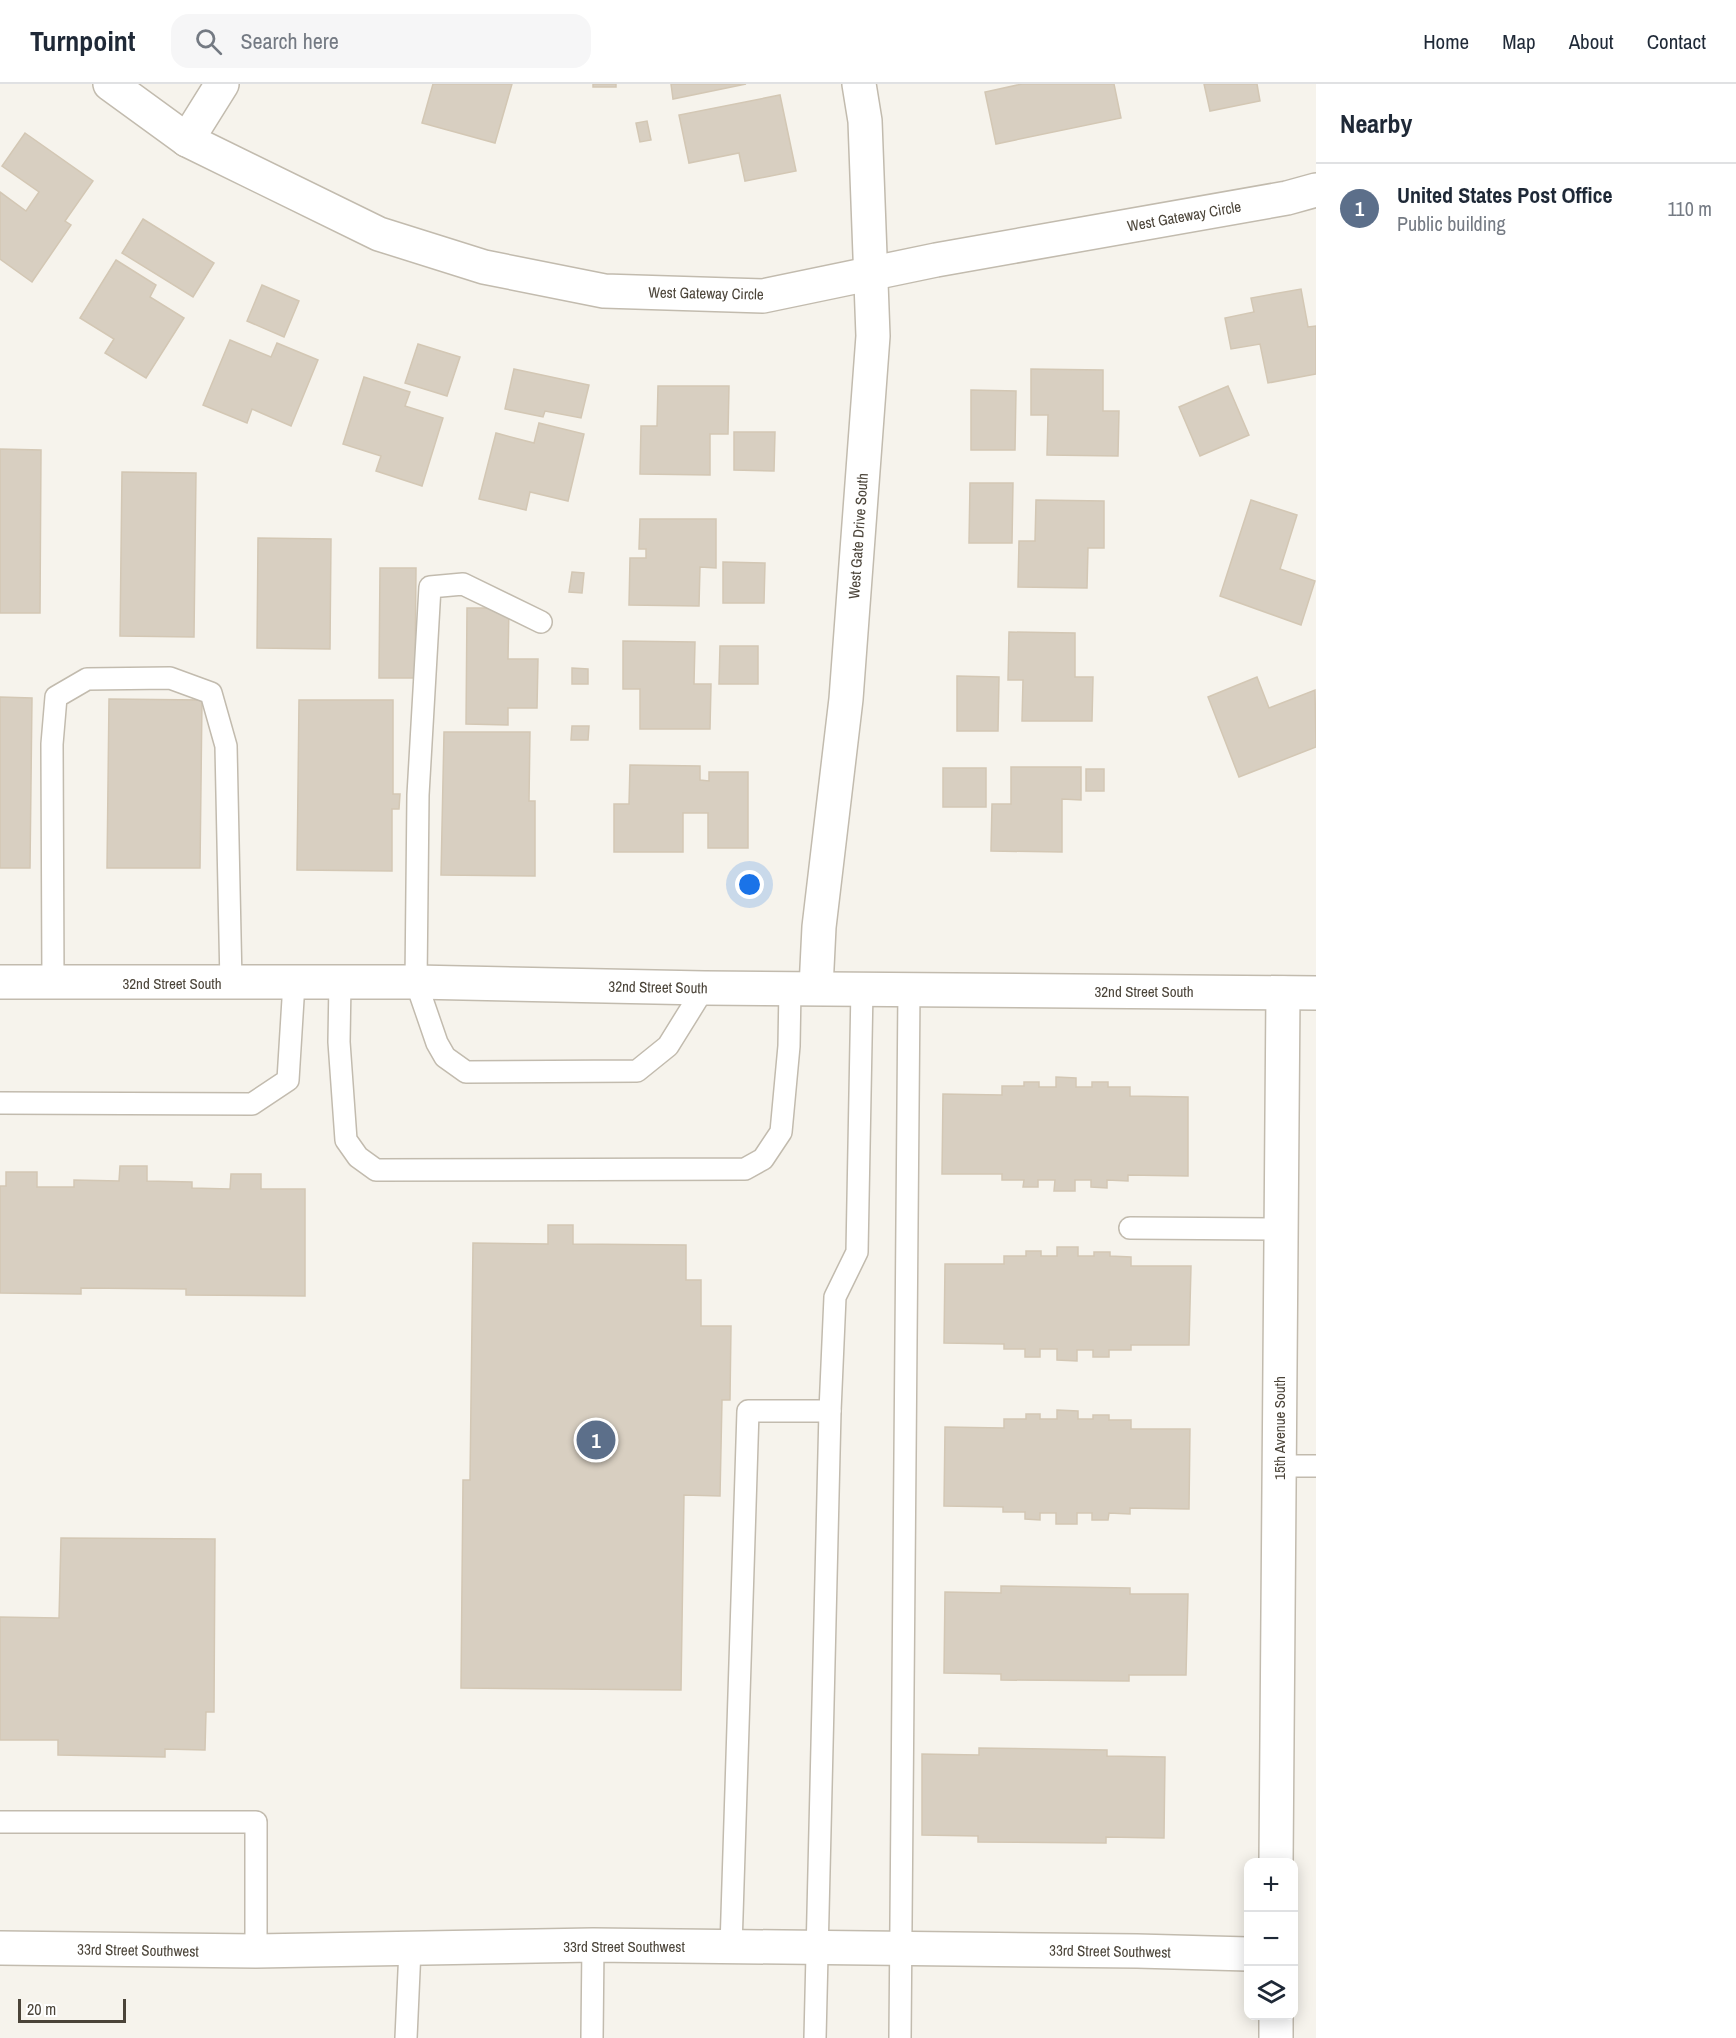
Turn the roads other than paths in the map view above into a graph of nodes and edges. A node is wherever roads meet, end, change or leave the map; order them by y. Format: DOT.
graph roads {
  1 [pos="110,84"];
  2 [pos="222,84"];
  3 [pos="859,84"];
  4 [pos="187,140"];
  5 [pos="1316,190"];
  6 [pos="871,273"];
  7 [pos="542,622"];
  8 [pos="0,982"];
  9 [pos="53,982"];
  10 [pos="340,982"];
  11 [pos="416,982"];
  12 [pos="231,983"];
  13 [pos="294,983"];
  14 [pos="704,988"];
  15 [pos="803,988"];
  16 [pos="862,989"];
  17 [pos="909,990"];
  18 [pos="1283,993"];
  19 [pos="1316,993"];
  20 [pos="0,1103"];
  21 [pos="1130,1228"];
  22 [pos="1281,1229"];
  23 [pos="830,1411"];
  24 [pos="1279,1466"];
  25 [pos="1316,1466"];
  26 [pos="0,1822"];
  27 [pos="1276,1858"];
  28 [pos="593,1945"];
  29 [pos="731,1947"];
  30 [pos="0,1948"];
  31 [pos="816,1948"];
  32 [pos="410,1949"];
  33 [pos="900,1949"];
  34 [pos="256,1951"];
  35 [pos="1244,1954"];
  36 [pos="1276,2020"];
  37 [pos="406,2038"];
  38 [pos="592,2038"];
  39 [pos="815,2038"];
  40 [pos="900,2038"];
  41 [pos="1276,2038"];
  1 -- 4 [label="street, West Gateway Circle"];
  2 -- 4 [label="street"];
  3 -- 6 [label="street, West Gate Drive South"];
  4 -- 6 [label="street, West Gateway Circle"];
  5 -- 6 [label="street, West Gateway Circle"];
  6 -- 15 [label="street, West Gate Drive South"];
  7 -- 11 [label="lane"];
  8 -- 9 [label="street, 32nd Street South"];
  9 -- 12 [label="street, 32nd Street South"];
  9 -- 12 [label="lane"];
  10 -- 11 [label="street, 32nd Street South"];
  10 -- 13 [label="street, 32nd Street South"];
  10 -- 15 [label="lane"];
  11 -- 14 [label="street, 32nd Street South"];
  11 -- 14 [label="lane"];
  12 -- 13 [label="street, 32nd Street South"];
  13 -- 20 [label="lane"];
  14 -- 15 [label="street, 32nd Street South"];
  15 -- 16 [label="street, 32nd Street South"];
  16 -- 17 [label="street, 32nd Street South"];
  16 -- 23 [label="lane"];
  17 -- 18 [label="street, 32nd Street South"];
  17 -- 33 [label="lane"];
  18 -- 19 [label="street, 32nd Street South"];
  18 -- 22 [label="street, 15th Avenue South"];
  21 -- 22 [label="lane"];
  22 -- 24 [label="street, 15th Avenue South"];
  23 -- 29 [label="lane"];
  23 -- 31 [label="lane"];
  24 -- 25 [label="lane"];
  24 -- 27 [label="street, 15th Avenue South"];
  26 -- 34 [label="lane"];
  28 -- 29 [label="street, 33rd Street Southwest"];
  28 -- 32 [label="street, 33rd Street Southwest"];
  28 -- 38 [label="lane"];
  29 -- 31 [label="street, 33rd Street Southwest"];
  30 -- 34 [label="street, 33rd Street Southwest"];
  31 -- 33 [label="street, 33rd Street Southwest"];
  31 -- 39 [label="lane"];
  32 -- 34 [label="street, 33rd Street Southwest"];
  32 -- 37 [label="lane"];
  33 -- 35 [label="street, 33rd Street Southwest"];
  33 -- 40 [label="lane"];
  36 -- 41 [label="street"];
}
